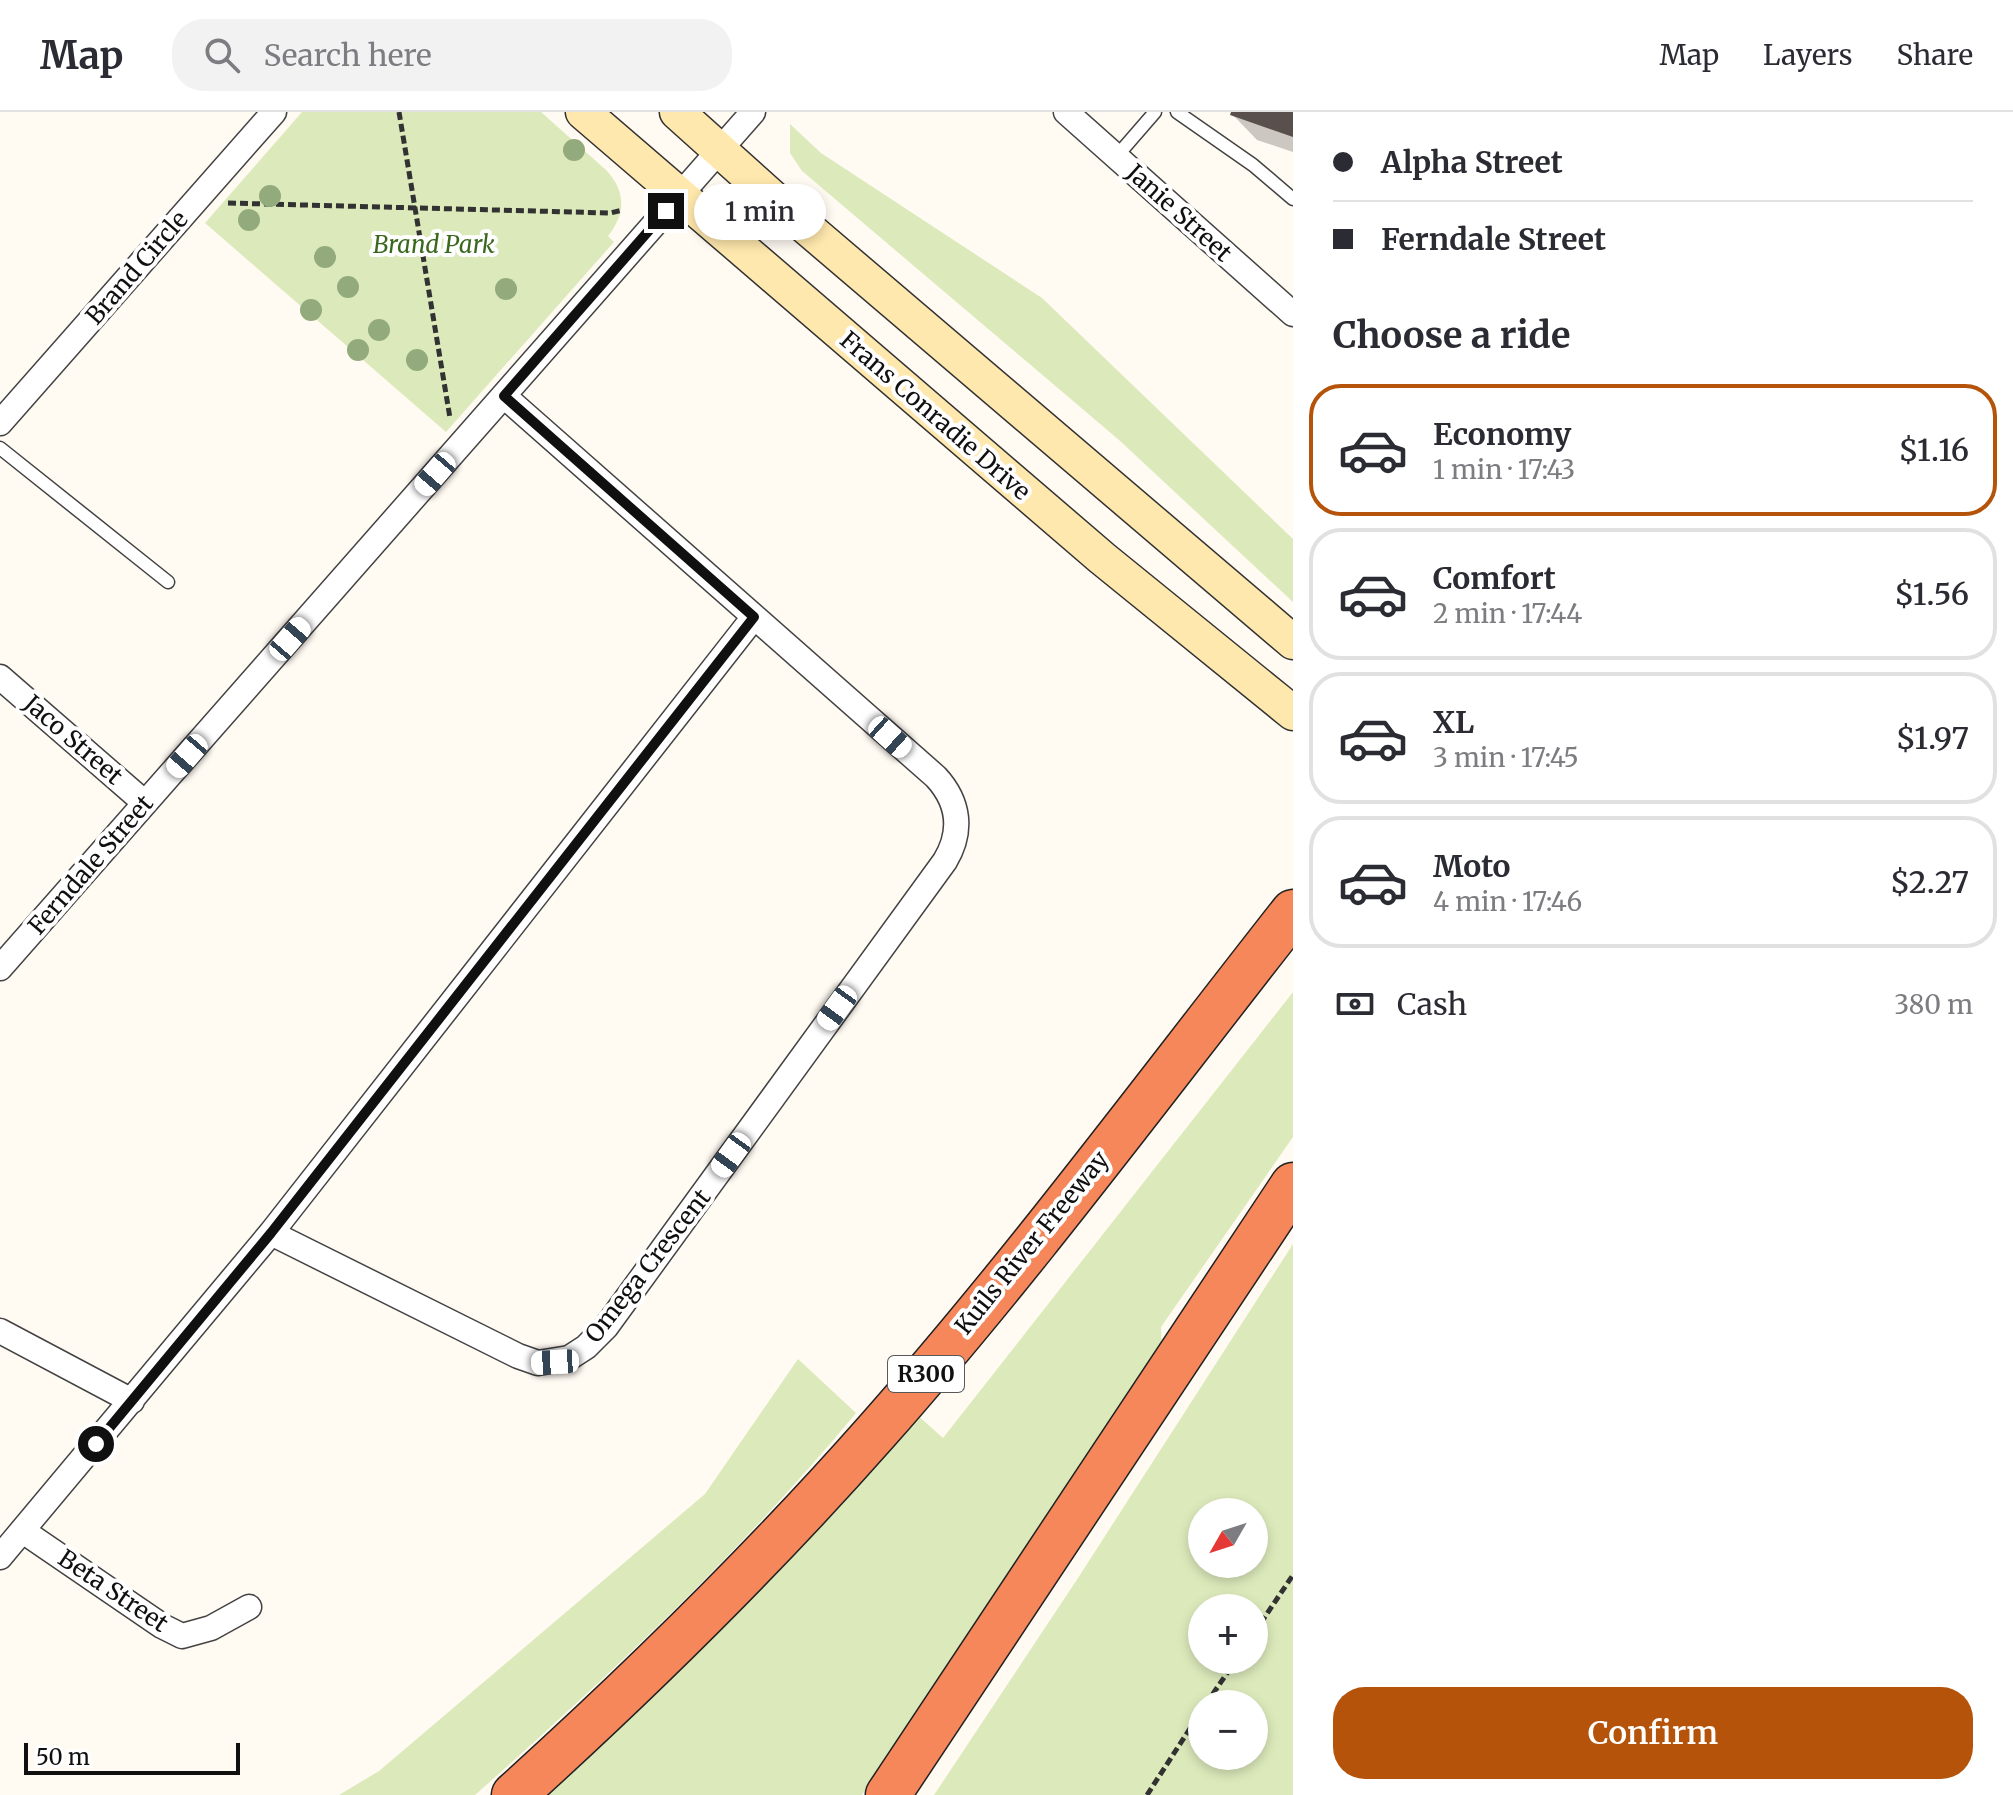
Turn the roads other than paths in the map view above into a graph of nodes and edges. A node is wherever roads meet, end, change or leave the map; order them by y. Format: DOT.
graph roads {
  1 [pos="274,112"];
  2 [pos="583,112"];
  3 [pos="677,112"];
  4 [pos="753,112"];
  5 [pos="1066,112"];
  6 [pos="1155,112"];
  7 [pos="1179,113"];
  8 [pos="720,149"];
  9 [pos="1116,157"];
  10 [pos="679,196"];
  11 [pos="1293,199"];
  12 [pos="1293,314"];
  13 [pos="504,396"];
  14 [pos="0,423"];
  15 [pos="0,448"];
  16 [pos="168,582"];
  17 [pos="754,617"];
  18 [pos="1293,642"];
  19 [pos="0,677"];
  20 [pos="1293,713"];
  21 [pos="145,803"];
  22 [pos="1293,912"];
  23 [pos="0,968"];
  24 [pos="1293,1185"];
  25 [pos="271,1233"];
  26 [pos="0,1331"];
  27 [pos="132,1401"];
  28 [pos="23,1531"];
  29 [pos="0,1557"];
  30 [pos="249,1607"];
  31 [pos="514,1795"];
  32 [pos="888,1795"];
  1 -- 14 [label="street, Brand Circle"];
  2 -- 10 [label="street, Frans Conradie Drive"];
  3 -- 8 [label="street"];
  4 -- 8 [label="street, Ferndale Street"];
  5 -- 9 [label="street, Janie Street"];
  6 -- 9 [label="lane"];
  7 -- 11 [label="lane"];
  8 -- 10 [label="street, Ferndale Street"];
  8 -- 18 [label="street"];
  9 -- 12 [label="street, Janie Street"];
  10 -- 13 [label="street, Ferndale Street"];
  10 -- 20 [label="street, Frans Conradie Drive"];
  13 -- 17 [label="street, Omega Crescent"];
  13 -- 21 [label="street, Ferndale Street"];
  15 -- 16 [label="lane"];
  17 -- 25 [label="street"];
  17 -- 25 [label="street, Omega Crescent"];
  19 -- 21 [label="street, Jaco Street"];
  21 -- 23 [label="street, Ferndale Street"];
  22 -- 31 [label="highway, Kuils River Freeway / R300"];
  24 -- 32 [label="highway"];
  25 -- 27 [label="street"];
  26 -- 27 [label="street"];
  27 -- 28 [label="street"];
  28 -- 29 [label="street"];
  28 -- 30 [label="street, Beta Street"];
}
